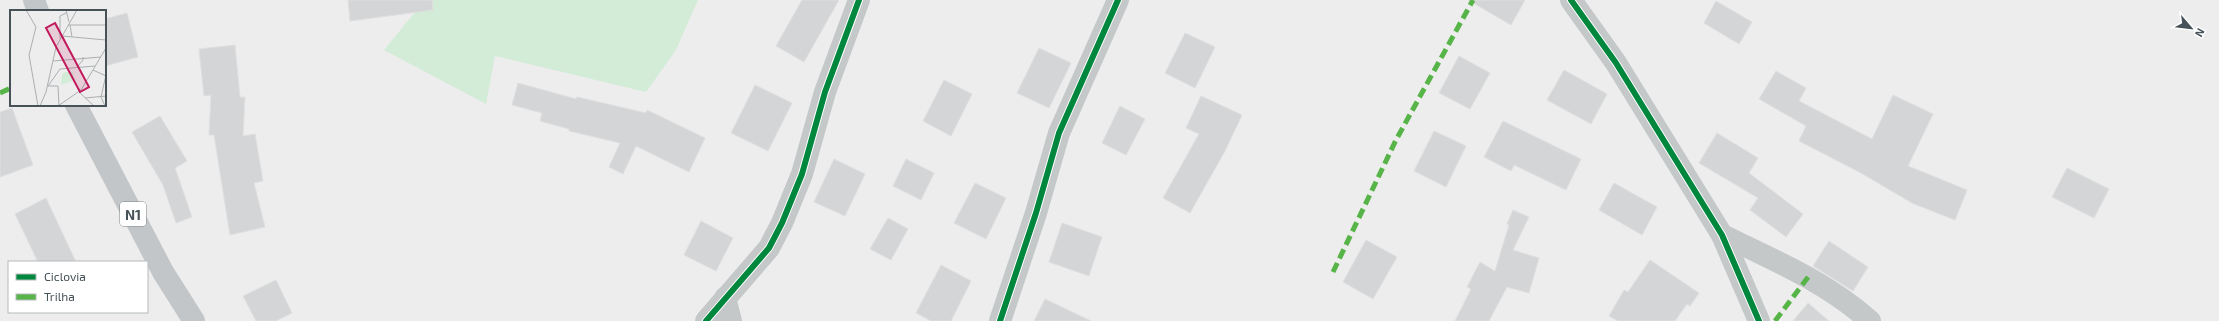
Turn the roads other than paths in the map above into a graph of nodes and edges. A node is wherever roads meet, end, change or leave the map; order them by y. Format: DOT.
graph roads {
  1 [pos="34,0"];
  2 [pos="859,0"];
  3 [pos="1118,0"];
  4 [pos="1571,0"];
  5 [pos="38,10"];
  6 [pos="77,106"];
  7 [pos="1722,235"];
  8 [pos="725,298"];
  9 [pos="194,321"];
  10 [pos="706,321"];
  11 [pos="732,321"];
  12 [pos="1000,321"];
  13 [pos="1759,321"];
  14 [pos="1870,321"];
  1 -- 5 [label="main road"];
  2 -- 8 [label="street"];
  3 -- 12 [label="street"];
  4 -- 7 [label="street"];
  6 -- 9 [label="main road, N1"];
  7 -- 13 [label="street"];
  7 -- 14 [label="street"];
  8 -- 10 [label="street"];
  8 -- 11 [label="street"];
}
